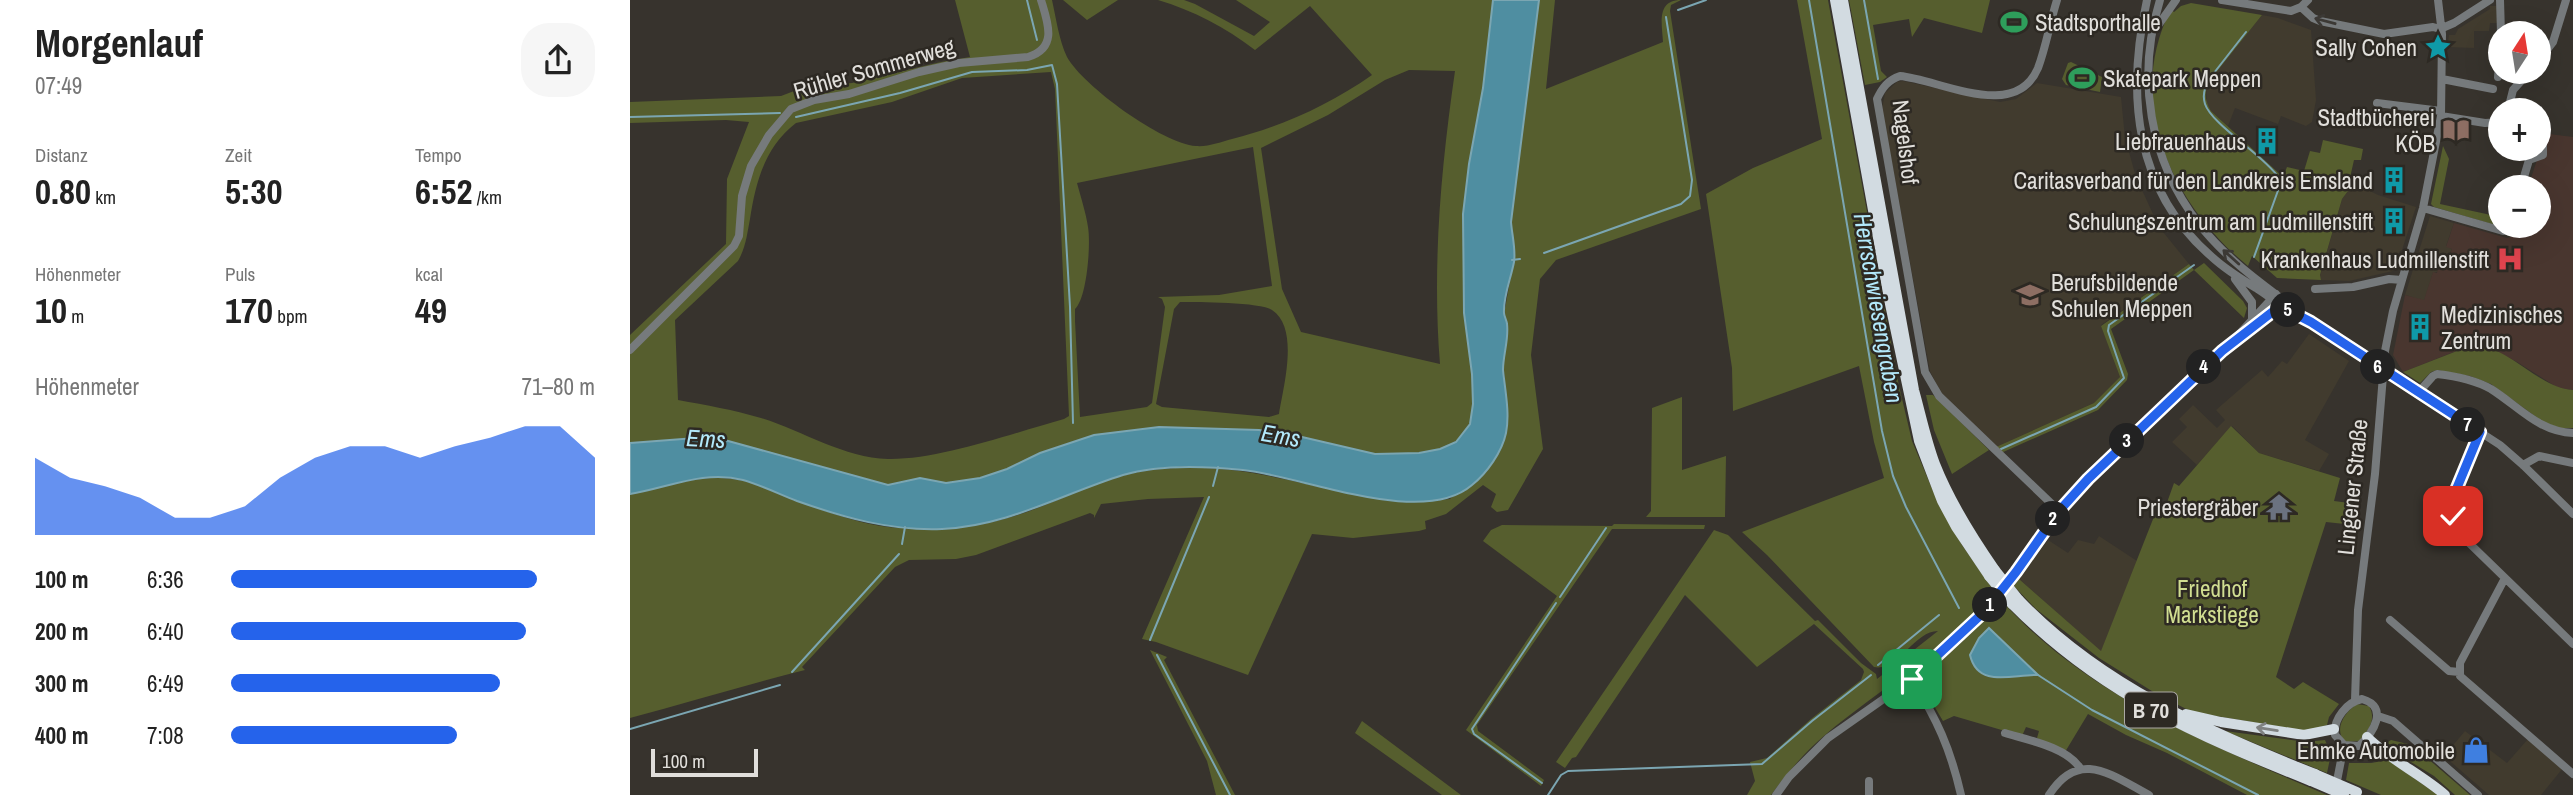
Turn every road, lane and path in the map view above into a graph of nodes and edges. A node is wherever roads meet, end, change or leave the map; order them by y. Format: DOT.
graph roads {
  1 [pos="1041,0"];
  2 [pos="1835,0"];
  3 [pos="1843,0"];
  4 [pos="2057,0"];
  5 [pos="2147,0"];
  6 [pos="2161,0"];
  7 [pos="2176,0"];
  8 [pos="2222,0"];
  9 [pos="2235,0"];
  10 [pos="2308,0"];
  11 [pos="2438,0"];
  12 [pos="2490,0"];
  13 [pos="2500,0"];
  14 [pos="2565,0"];
  15 [pos="2246,4"];
  16 [pos="2301,7"];
  17 [pos="2501,21"];
  18 [pos="2440,29"];
  19 [pos="2151,36"];
  20 [pos="2552,43"];
  21 [pos="2442,79"];
  22 [pos="2493,89"];
  23 [pos="2377,103"];
  24 [pos="2441,114"];
  25 [pos="2488,123"];
  26 [pos="2423,208"];
  27 [pos="2488,227"];
  28 [pos="2212,258"];
  29 [pos="2402,280"];
  30 [pos="2315,289"];
  31 [pos="2274,297"];
  32 [pos="2282,303"];
  33 [pos="2250,323"];
  34 [pos="2231,344"];
  35 [pos="630,350"];
  36 [pos="2383,370"];
  37 [pos="2417,394"];
  38 [pos="2480,432"];
  39 [pos="2573,432"];
  40 [pos="2573,463"];
  41 [pos="2524,465"];
  42 [pos="2059,511"];
  43 [pos="2573,514"];
  44 [pos="1992,573"];
  45 [pos="2505,578"];
  46 [pos="2016,602"];
  47 [pos="2389,621"];
  48 [pos="2573,644"];
  49 [pos="2459,672"];
  50 [pos="1912,679"];
  51 [pos="2355,700"];
  52 [pos="2151,701"];
  53 [pos="2378,716"];
  54 [pos="2334,729"];
  55 [pos="2005,733"];
  56 [pos="2367,737"];
  57 [pos="2344,745"];
  58 [pos="2080,768"];
  59 [pos="2573,774"];
  60 [pos="2313,778"];
  61 [pos="1869,781"];
  62 [pos="2361,793"];
  63 [pos="1776,795"];
  64 [pos="1868,795"];
  65 [pos="1961,795"];
  66 [pos="2049,795"];
  67 [pos="2150,795"];
  68 [pos="2334,795"];
  69 [pos="2344,795"];
  70 [pos="2445,795"];
  71 [pos="2478,795"];
  1 -- 35 [label="street, Rühler Sommerweg"];
  2 -- 44 [label="highway, B 70"];
  3 -- 44 [label="highway, B 70"];
  4 -- 42 [label="street, Nagelshof"];
  5 -- 28 [label="street"];
  6 -- 19 [label="street"];
  7 -- 19 [label="street"];
  8 -- 15 [label="street"];
  9 -- 15 [label="street"];
  10 -- 16 [label="street"];
  11 -- 18 [label="street, Lingener Straße"];
  12 -- 18 [label="street"];
  13 -- 17 [label="street"];
  14 -- 20 [label="street"];
  15 -- 16 [label="street"];
  18 -- 16 [label="street, one-way"];
  18 -- 21 [label="street, Lingener Straße"];
  31 -- 19 [label="street, one-way"];
  21 -- 22 [label="street"];
  21 -- 24 [label="street, Lingener Straße"];
  23 -- 24 [label="street"];
  24 -- 25 [label="street"];
  24 -- 26 [label="street, Lingener Straße"];
  26 -- 27 [label="street"];
  26 -- 29 [label="street, Lingener Straße"];
  28 -- 31 [label="street"];
  28 -- 33 [label="street"];
  29 -- 30 [label="street"];
  29 -- 36 [label="street, Lingener Straße"];
  31 -- 32 [label="street"];
  31 -- 33 [label="street"];
  32 -- 34 [label="street"];
  32 -- 36 [label="street"];
  33 -- 34 [label="street"];
  34 -- 42 [label="street"];
  36 -- 37 [label="street"];
  36 -- 51 [label="street, Lingener Straße"];
  37 -- 38 [label="street"];
  37 -- 39 [label="street"];
  38 -- 41 [label="street"];
  38 -- 45 [label="street"];
  40 -- 41 [label="street"];
  41 -- 43 [label="street"];
  42 -- 50 [label="street"];
  44 -- 46 [label="highway, B 70, bridge"];
  45 -- 48 [label="street"];
  45 -- 49 [label="street"];
  46 -- 52 [label="highway, B 70"];
  46 -- 60 [label="highway, B 70"];
  47 -- 49 [label="street"];
  49 -- 59 [label="street"];
  50 -- 63 [label="street"];
  50 -- 65 [label="street"];
  51 -- 53 [label="street"];
  51 -- 54 [label="street"];
  54 -- 52 [label="highway, one-way"];
  52 -- 60 [label="highway, B 70"];
  53 -- 56 [label="street"];
  53 -- 71 [label="street"];
  54 -- 57 [label="street"];
  55 -- 58 [label="street"];
  56 -- 57 [label="street"];
  56 -- 70 [label="highway"];
  57 -- 68 [label="street"];
  58 -- 66 [label="street"];
  58 -- 67 [label="street"];
  60 -- 62 [label="highway, B 70, bridge"];
  60 -- 69 [label="highway, B 70, bridge"];
  61 -- 64 [label="street"];
}
